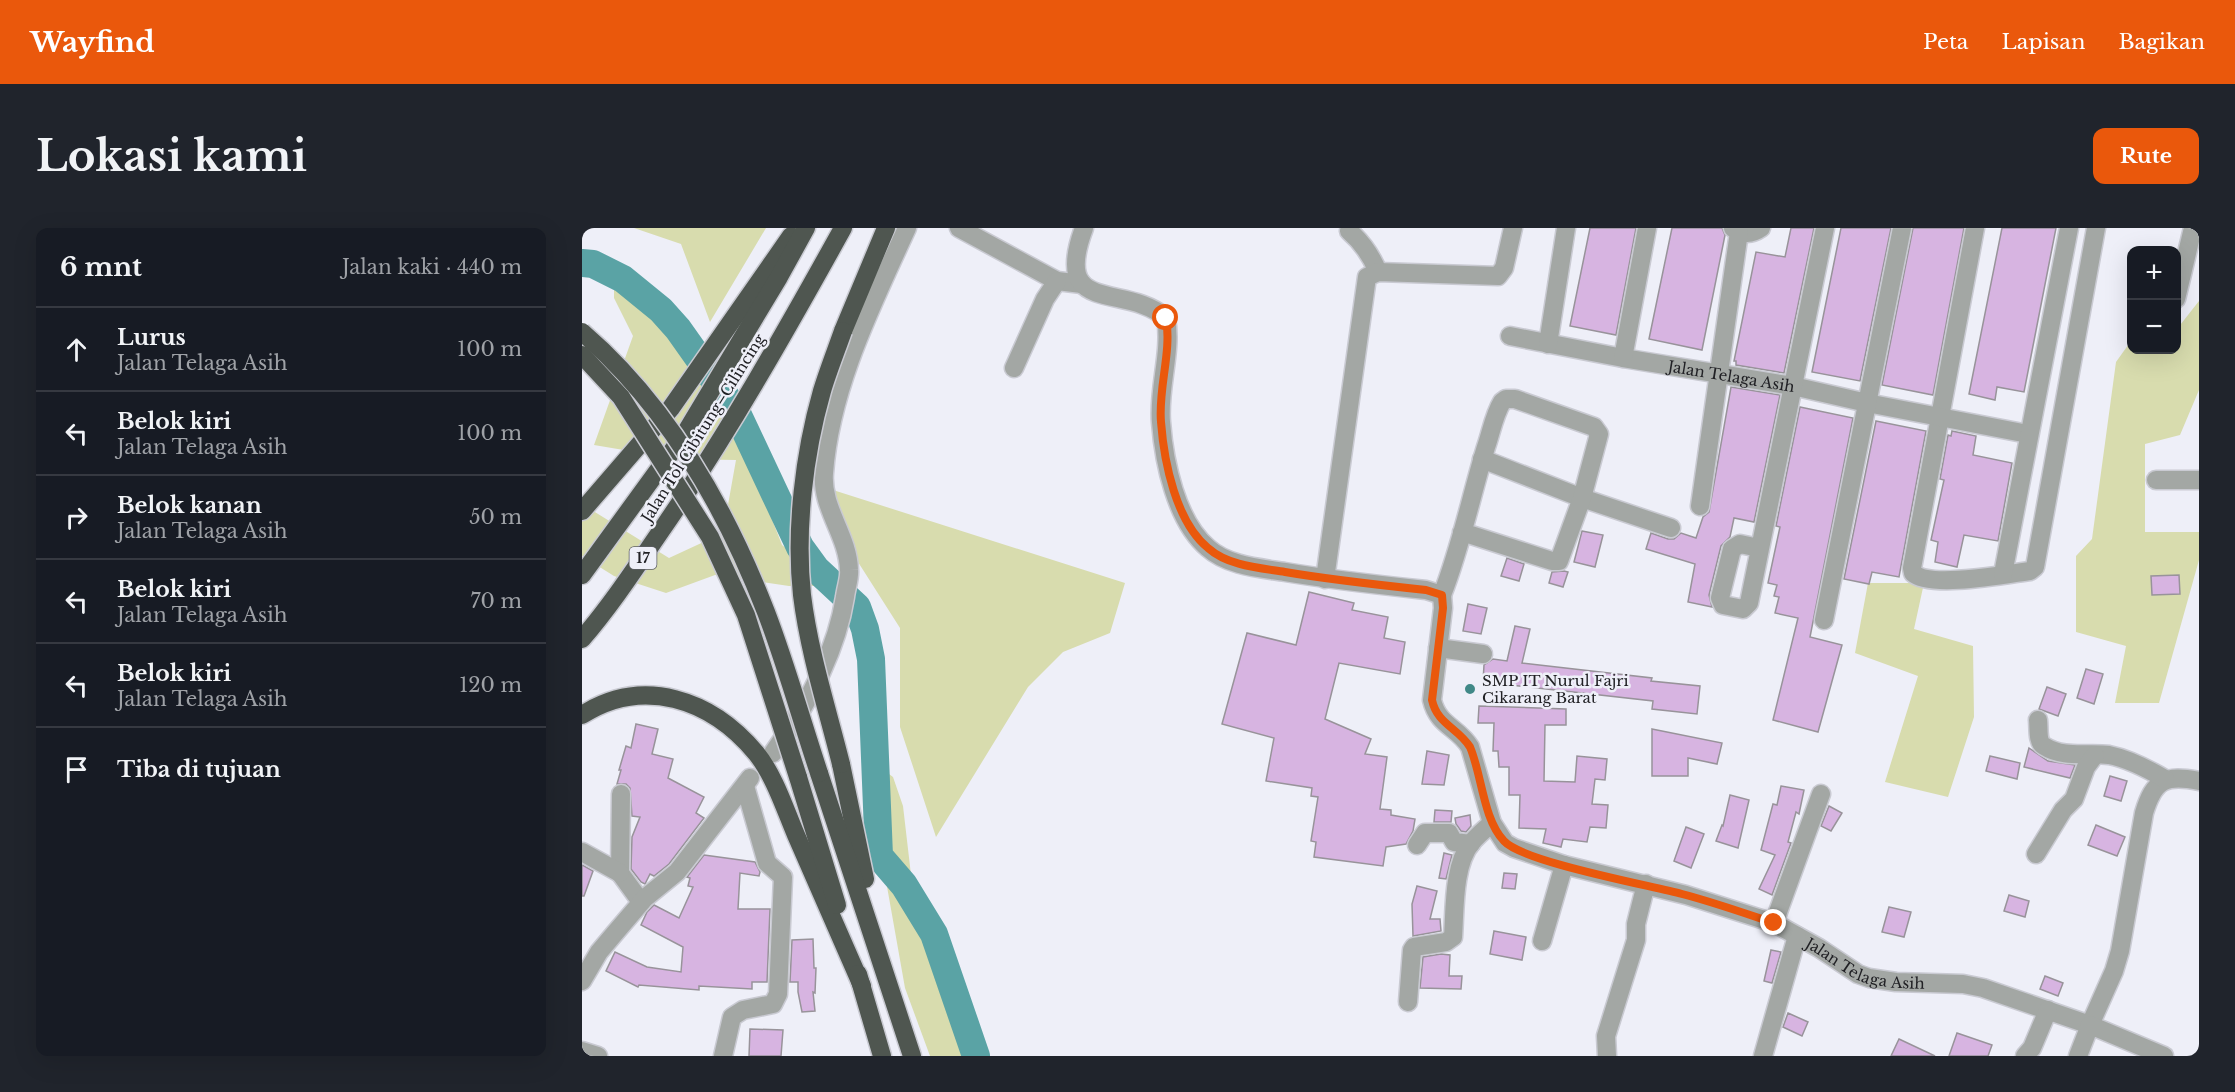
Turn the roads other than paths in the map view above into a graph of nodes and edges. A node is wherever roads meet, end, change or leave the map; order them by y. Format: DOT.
graph roads {
  1 [pos="797,228"];
  2 [pos="806,228"];
  3 [pos="843,228"];
  4 [pos="886,228"];
  5 [pos="907,228"];
  6 [pos="959,228"];
  7 [pos="1084,228"];
  8 [pos="1514,228"];
  9 [pos="1566,228"];
  10 [pos="1647,228"];
  11 [pos="1761,228"];
  12 [pos="1825,228"];
  13 [pos="1902,228"];
  14 [pos="1975,228"];
  15 [pos="2069,228"];
  16 [pos="2096,228"];
  17 [pos="2196,228"];
  18 [pos="1736,230"];
  19 [pos="1349,231"];
  20 [pos="1378,272"];
  21 [pos="1057,281"];
  22 [pos="2181,281"];
  23 [pos="1082,284"];
  24 [pos="582,332"];
  25 [pos="1510,336"];
  26 [pos="1548,344"];
  27 [pos="582,355"];
  28 [pos="1623,358"];
  29 [pos="1014,368"];
  30 [pos="1718,374"];
  31 [pos="1793,386"];
  32 [pos="1867,403"];
  33 [pos="1941,417"];
  34 [pos="2028,434"];
  35 [pos="1482,459"];
  36 [pos="2156,480"];
  37 [pos="2199,480"];
  38 [pos="1582,498"];
  39 [pos="1700,506"];
  40 [pos="582,511"];
  41 [pos="1671,528"];
  42 [pos="1462,532"];
  43 [pos="1759,548"];
  44 [pos="2002,574"];
  45 [pos="582,575"];
  46 [pos="1324,579"];
  47 [pos="1442,595"];
  48 [pos="1824,620"];
  49 [pos="582,639"];
  50 [pos="1438,648"];
  51 [pos="1483,654"];
  52 [pos="582,715"];
  53 [pos="2038,720"];
  54 [pos="774,753"];
  55 [pos="2095,755"];
  56 [pos="2165,779"];
  57 [pos="2199,780"];
  58 [pos="621,794"];
  59 [pos="1821,794"];
  60 [pos="1492,823"];
  61 [pos="1471,844"];
  62 [pos="1417,845"];
  63 [pos="582,852"];
  64 [pos="2036,854"];
  65 [pos="1564,865"];
  66 [pos="620,873"];
  67 [pos="1646,884"];
  68 [pos="641,902"];
  69 [pos="1774,923"];
  70 [pos="1797,936"];
  71 [pos="1542,941"];
  72 [pos="882,959"];
  73 [pos="582,981"];
  74 [pos="862,986"];
  75 [pos="1408,1002"];
  76 [pos="2048,1010"];
  77 [pos="2090,1025"];
  78 [pos="582,1051"];
  79 [pos="598,1056"];
  80 [pos="723,1056"];
  81 [pos="882,1056"];
  82 [pos="912,1056"];
  83 [pos="1607,1056"];
  84 [pos="1763,1056"];
  85 [pos="2025,1056"];
  86 [pos="2078,1056"];
  87 [pos="2164,1056"];
  1 -- 40 [label="highway"];
  2 -- 45 [label="highway, Jalan Tol Cibitung–Cilincing / 17"];
  3 -- 49 [label="highway, Jalan Tol Cibitung–Cilincing / 17"];
  4 -- 72 [label="highway, bridge"];
  5 -- 54 [label="street"];
  6 -- 21 [label="street"];
  7 -- 23 [label="street"];
  8 -- 20 [label="street"];
  9 -- 26 [label="street"];
  10 -- 28 [label="street"];
  11 -- 18 [label="street"];
  12 -- 31 [label="street"];
  13 -- 32 [label="street"];
  14 -- 33 [label="street"];
  15 -- 34 [label="street"];
  16 -- 44 [label="street"];
  17 -- 22 [label="street"];
  18 -- 30 [label="street"];
  19 -- 20 [label="street"];
  20 -- 46 [label="street"];
  21 -- 23 [label="street"];
  21 -- 29 [label="street"];
  23 -- 46 [label="street"];
  24 -- 72 [label="highway, bridge"];
  25 -- 26 [label="street, Jalan Telaga Asih"];
  26 -- 28 [label="street, Jalan Telaga Asih"];
  27 -- 74 [label="highway, bridge"];
  28 -- 30 [label="street, Jalan Telaga Asih"];
  30 -- 31 [label="street, Jalan Telaga Asih"];
  30 -- 39 [label="street"];
  31 -- 32 [label="street, Jalan Telaga Asih"];
  31 -- 43 [label="street"];
  32 -- 33 [label="street, Jalan Telaga Asih"];
  32 -- 48 [label="street"];
  33 -- 34 [label="street, Jalan Telaga Asih"];
  33 -- 44 [label="street"];
  34 -- 44 [label="street"];
  35 -- 38 [label="street"];
  35 -- 38 [label="street, Jalan Telaga Asih"];
  35 -- 42 [label="street, Jalan Telaga Asih"];
  36 -- 37 [label="street"];
  38 -- 41 [label="street"];
  38 -- 42 [label="street"];
  42 -- 47 [label="street, Jalan Telaga Asih"];
  46 -- 47 [label="street"];
  47 -- 50 [label="street, Jalan Telaga Asih"];
  50 -- 51 [label="street"];
  50 -- 60 [label="street, Jalan Telaga Asih"];
  52 -- 74 [label="highway"];
  53 -- 55 [label="street"];
  55 -- 56 [label="street"];
  55 -- 64 [label="street"];
  56 -- 57 [label="street"];
  56 -- 77 [label="street"];
  58 -- 66 [label="street"];
  59 -- 69 [label="street"];
  60 -- 61 [label="street"];
  60 -- 65 [label="street, Jalan Telaga Asih"];
  61 -- 62 [label="street"];
  61 -- 75 [label="street"];
  63 -- 66 [label="street"];
  65 -- 67 [label="street, Jalan Telaga Asih"];
  65 -- 71 [label="street"];
  66 -- 68 [label="street"];
  67 -- 69 [label="street, Jalan Telaga Asih"];
  67 -- 83 [label="street"];
  68 -- 73 [label="street"];
  68 -- 80 [label="street"];
  69 -- 70 [label="street, Jalan Telaga Asih"];
  70 -- 76 [label="street, Jalan Telaga Asih"];
  70 -- 84 [label="street"];
  72 -- 82 [label="highway"];
  74 -- 81 [label="highway"];
  76 -- 77 [label="street, Jalan Telaga Asih"];
  76 -- 85 [label="street"];
  77 -- 86 [label="street"];
  77 -- 87 [label="street, Jalan Telaga Asih"];
  78 -- 79 [label="street"];
}
